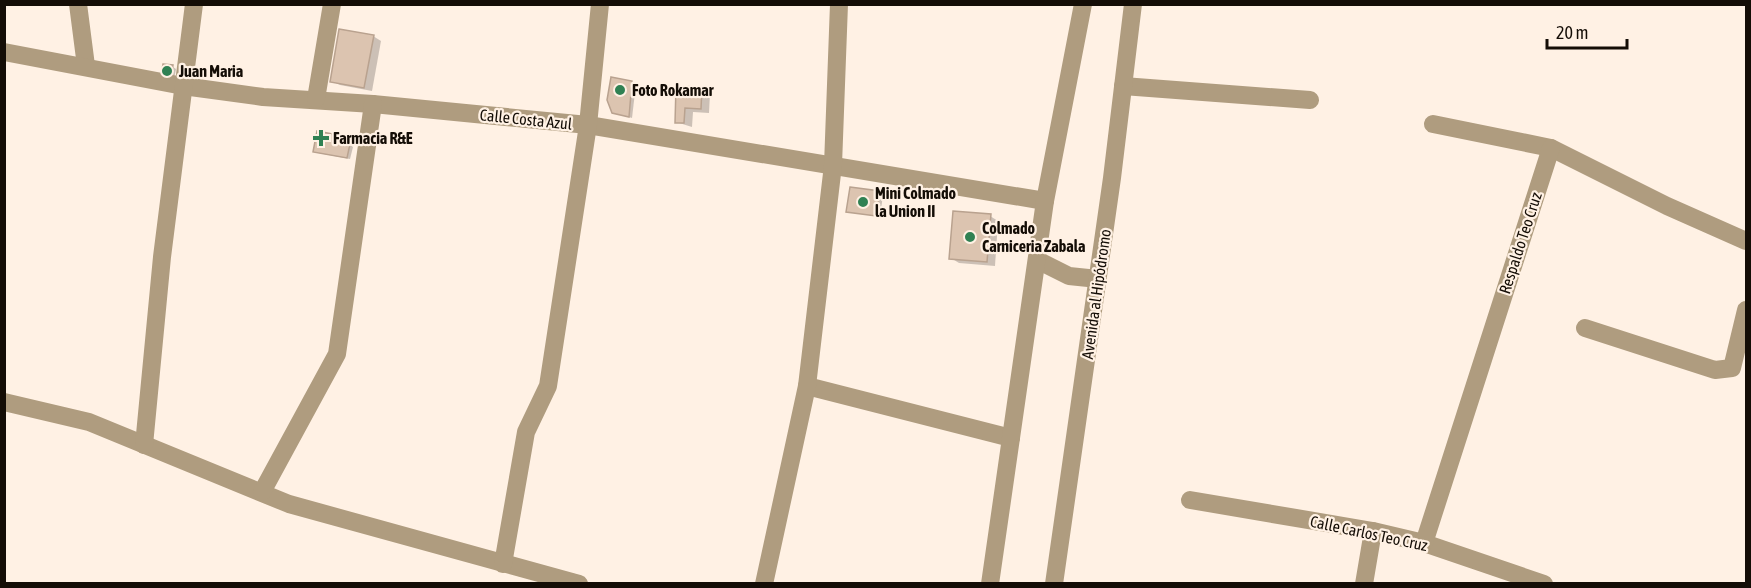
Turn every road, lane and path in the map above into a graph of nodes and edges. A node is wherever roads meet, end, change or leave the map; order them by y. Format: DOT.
graph roads {
  1 [pos="78,4"];
  2 [pos="194,4"];
  3 [pos="332,4"];
  4 [pos="600,4"];
  5 [pos="839,4"];
  6 [pos="1083,4"];
  7 [pos="1133,4"];
  8 [pos="4,52"];
  9 [pos="86,66"];
  10 [pos="183,86"];
  11 [pos="1123,86"];
  12 [pos="316,99"];
  13 [pos="1310,100"];
  14 [pos="373,104"];
  15 [pos="1433,124"];
  16 [pos="588,125"];
  17 [pos="1551,148"];
  18 [pos="833,165"];
  19 [pos="1045,201"];
  20 [pos="1746,241"];
  21 [pos="1037,260"];
  22 [pos="1098,279"];
  23 [pos="1746,310"];
  24 [pos="1585,328"];
  25 [pos="807,386"];
  26 [pos="4,402"];
  27 [pos="1011,438"];
  28 [pos="144,445"];
  29 [pos="262,492"];
  30 [pos="1190,500"];
  31 [pos="1373,531"];
  32 [pos="1424,543"];
  33 [pos="503,564"];
  34 [pos="579,584"];
  35 [pos="764,584"];
  36 [pos="990,584"];
  37 [pos="1054,584"];
  38 [pos="1364,584"];
  39 [pos="1545,584"];
  1 -- 9 [label="street"];
  2 -- 10 [label="street"];
  3 -- 12 [label="street"];
  4 -- 16 [label="street"];
  5 -- 18 [label="street"];
  6 -- 19 [label="street"];
  7 -- 11 [label="street, Avenida al Hipódromo"];
  8 -- 9 [label="street, Calle Costa Azul"];
  9 -- 10 [label="street, Calle Costa Azul"];
  10 -- 12 [label="street, Calle Costa Azul"];
  10 -- 28 [label="street"];
  11 -- 13 [label="street"];
  11 -- 22 [label="street, Avenida al Hipódromo"];
  12 -- 14 [label="street, Calle Costa Azul"];
  14 -- 16 [label="street, Calle Costa Azul"];
  14 -- 29 [label="street"];
  15 -- 17 [label="street"];
  16 -- 18 [label="street, Calle Costa Azul"];
  16 -- 33 [label="street"];
  17 -- 20 [label="street"];
  17 -- 32 [label="street, Respaldo Teo Cruz"];
  18 -- 19 [label="street, Calle Costa Azul"];
  18 -- 25 [label="street"];
  19 -- 21 [label="street"];
  21 -- 22 [label="street"];
  21 -- 27 [label="street"];
  22 -- 37 [label="street, Avenida al Hipódromo"];
  23 -- 24 [label="street"];
  25 -- 27 [label="street"];
  25 -- 35 [label="street"];
  26 -- 28 [label="street"];
  27 -- 36 [label="street"];
  28 -- 29 [label="street"];
  29 -- 33 [label="street"];
  30 -- 31 [label="street, Calle Carlos Teo Cruz"];
  31 -- 32 [label="street, Calle Carlos Teo Cruz"];
  31 -- 38 [label="street"];
  32 -- 39 [label="street, Calle Carlos Teo Cruz"];
  33 -- 34 [label="street"];
}
